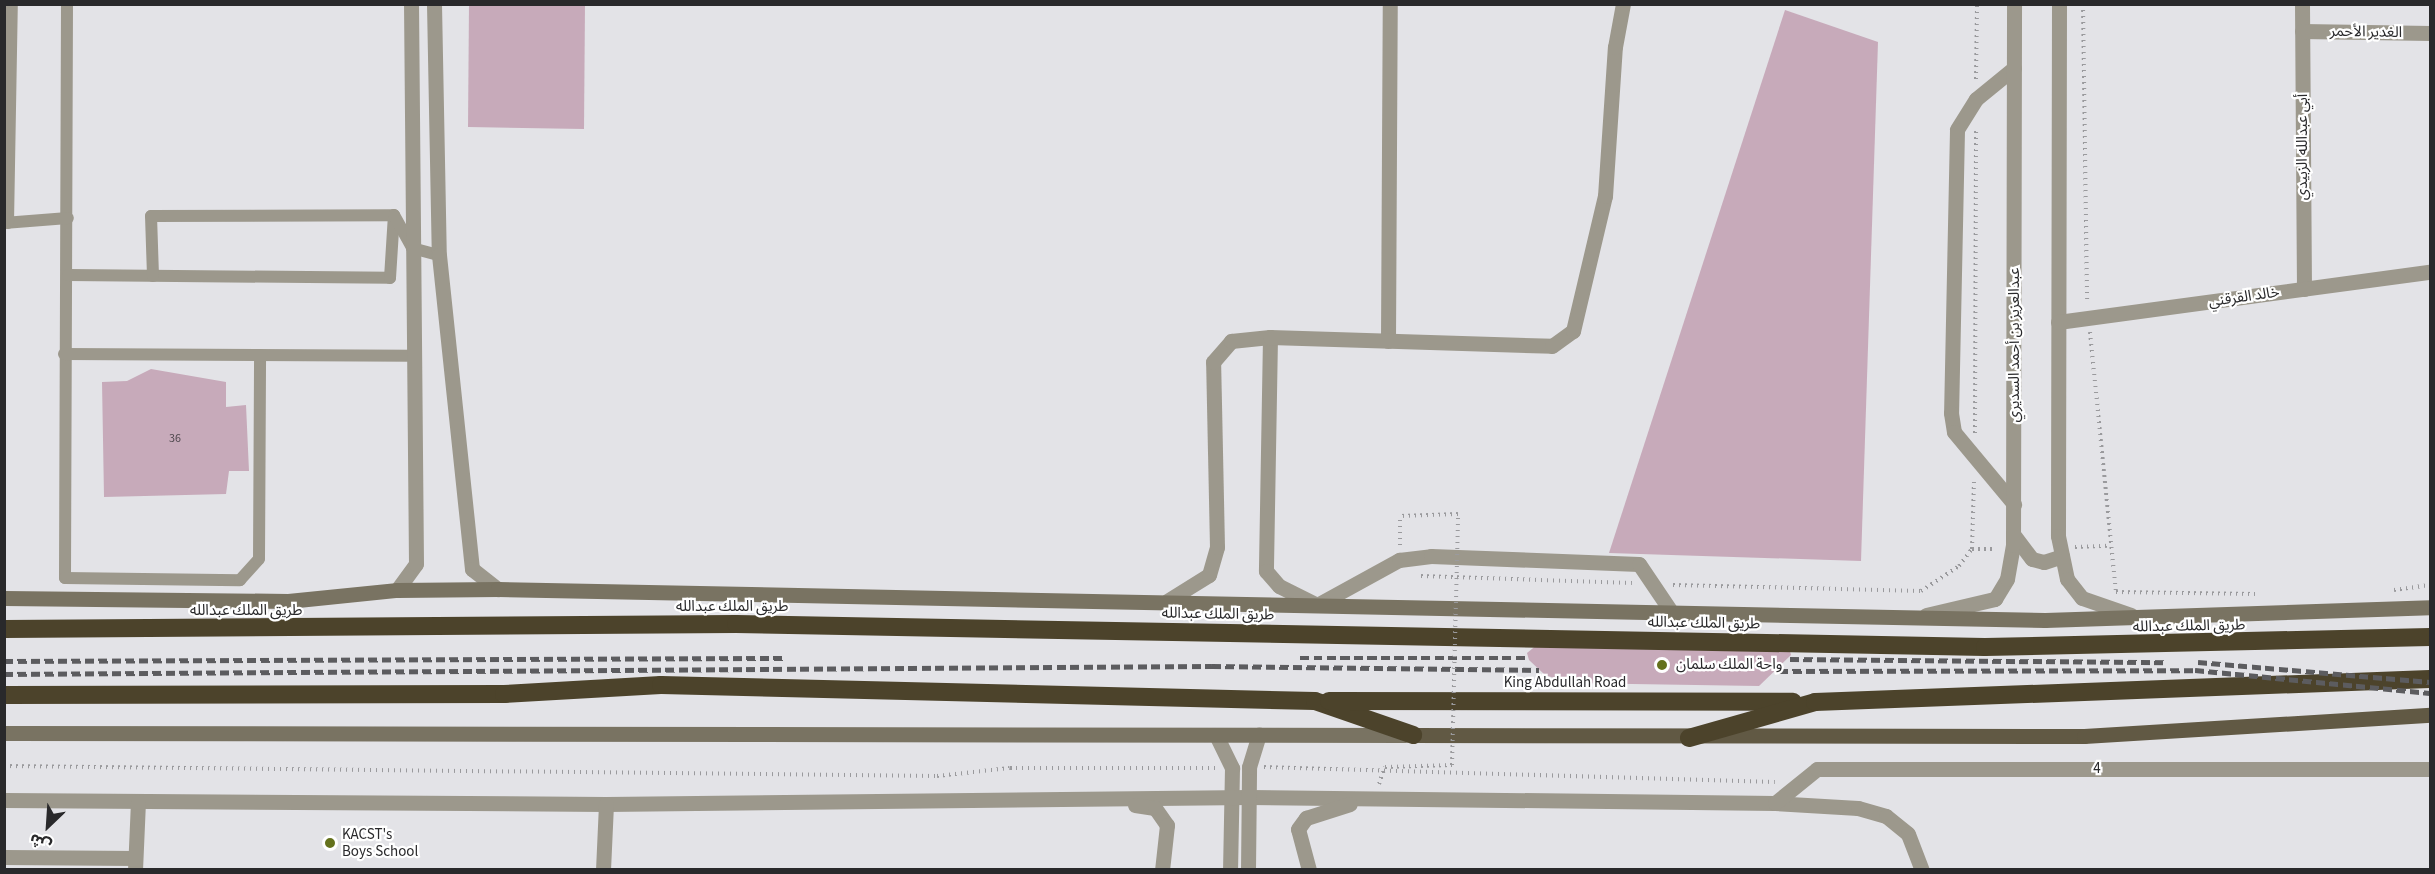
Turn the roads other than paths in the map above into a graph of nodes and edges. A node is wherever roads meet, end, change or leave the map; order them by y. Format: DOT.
graph roads {
  1 [pos="12,4"];
  2 [pos="67,4"];
  3 [pos="411,4"];
  4 [pos="434,4"];
  5 [pos="1390,4"];
  6 [pos="1623,4"];
  7 [pos="2014,4"];
  8 [pos="2060,4"];
  9 [pos="2302,4"];
  10 [pos="2302,31"];
  11 [pos="2430,33"];
  12 [pos="2014,68"];
  13 [pos="394,215"];
  14 [pos="68,218"];
  15 [pos="6,223"];
  16 [pos="412,248"];
  17 [pos="439,255"];
  18 [pos="2430,272"];
  19 [pos="68,275"];
  20 [pos="153,276"];
  21 [pos="2304,289"];
  22 [pos="2058,322"];
  23 [pos="1270,337"];
  24 [pos="1388,341"];
  25 [pos="64,354"];
  26 [pos="260,355"];
  27 [pos="412,356"];
  28 [pos="2014,504"];
  29 [pos="2013,534"];
  30 [pos="2062,556"];
  31 [pos="498,589"];
  32 [pos="397,590"];
  33 [pos="4,598"];
  34 [pos="1167,601"];
  35 [pos="1317,605"];
  36 [pos="2430,607"];
  37 [pos="1672,613"];
  38 [pos="1914,618"];
  39 [pos="2142,618"];
  40 [pos="4,629"];
  41 [pos="2430,637"];
  42 [pos="2430,679"];
  43 [pos="4,695"];
  44 [pos="1315,701"];
  45 [pos="1815,702"];
  46 [pos="2430,715"];
  47 [pos="4,733"];
  48 [pos="1216,735"];
  49 [pos="1259,735"];
  50 [pos="1413,735"];
  51 [pos="1689,738"];
  52 [pos="2430,769"];
  53 [pos="1231,797"];
  54 [pos="1249,797"];
  55 [pos="1093,798"];
  56 [pos="1375,798"];
  57 [pos="4,800"];
  58 [pos="138,802"];
  59 [pos="1775,803"];
  60 [pos="606,804"];
  61 [pos="4,857"];
  62 [pos="135,864"];
  63 [pos="603,870"];
  64 [pos="1162,870"];
  65 [pos="1230,870"];
  66 [pos="1248,870"];
  67 [pos="1308,870"];
  68 [pos="1922,870"];
  1 -- 15 [label="lane"];
  2 -- 14 [label="lane"];
  3 -- 16 [label="street"];
  4 -- 17 [label="street"];
  5 -- 24 [label="street"];
  6 -- 24 [label="street"];
  7 -- 12 [label="street, عبدالعزيز بن أحمد السديري"];
  8 -- 22 [label="street"];
  9 -- 10 [label="street, أبي عبدالله الزبيدي"];
  10 -- 11 [label="street, الغدير الأحمر"];
  10 -- 21 [label="street, أبي عبدالله الزبيدي"];
  12 -- 28 [label="street, عبدالعزيز بن أحمد السديري"];
  12 -- 28 [label="street"];
  13 -- 16 [label="lane"];
  13 -- 20 [label="lane"];
  13 -- 20 [label="lane"];
  14 -- 15 [label="lane"];
  14 -- 19 [label="lane"];
  16 -- 17 [label="lane"];
  16 -- 27 [label="street"];
  17 -- 31 [label="street"];
  18 -- 21 [label="street, خالد القرقني"];
  19 -- 20 [label="lane"];
  19 -- 25 [label="lane"];
  21 -- 22 [label="street, خالد القرقني"];
  22 -- 30 [label="street"];
  23 -- 24 [label="street"];
  23 -- 34 [label="street"];
  23 -- 35 [label="street"];
  25 -- 26 [label="lane"];
  25 -- 26 [label="lane"];
  26 -- 27 [label="lane"];
  27 -- 32 [label="street"];
  28 -- 29 [label="street, عبدالعزيز بن أحمد السديري"];
  29 -- 30 [label="street"];
  29 -- 38 [label="street, عبدالعزيز بن أحمد السديري"];
  30 -- 39 [label="street"];
  31 -- 32 [label="main road"];
  31 -- 34 [label="main road"];
  32 -- 33 [label="main road"];
  34 -- 35 [label="main road"];
  35 -- 37 [label="main road"];
  35 -- 37 [label="street"];
  36 -- 39 [label="main road"];
  37 -- 38 [label="main road"];
  38 -- 39 [label="main road"];
  40 -- 41 [label="highway, طريق الملك عبدالله"];
  42 -- 45 [label="highway"];
  43 -- 44 [label="highway"];
  44 -- 45 [label="highway, King Abdullah Road"];
  44 -- 50 [label="highway"];
  45 -- 51 [label="highway"];
  46 -- 51 [label="main road"];
  47 -- 48 [label="main road"];
  48 -- 49 [label="main road"];
  48 -- 53 [label="street"];
  49 -- 50 [label="main road"];
  49 -- 54 [label="street"];
  50 -- 51 [label="main road"];
  52 -- 59 [label="street, 4"];
  53 -- 54 [label="street"];
  53 -- 55 [label="street"];
  53 -- 65 [label="street"];
  54 -- 56 [label="street"];
  54 -- 66 [label="street"];
  55 -- 60 [label="street"];
  55 -- 64 [label="street"];
  56 -- 59 [label="street"];
  56 -- 67 [label="street"];
  57 -- 58 [label="street"];
  58 -- 60 [label="street"];
  58 -- 62 [label="street"];
  59 -- 68 [label="street"];
  60 -- 63 [label="street"];
  61 -- 62 [label="street"];
}
